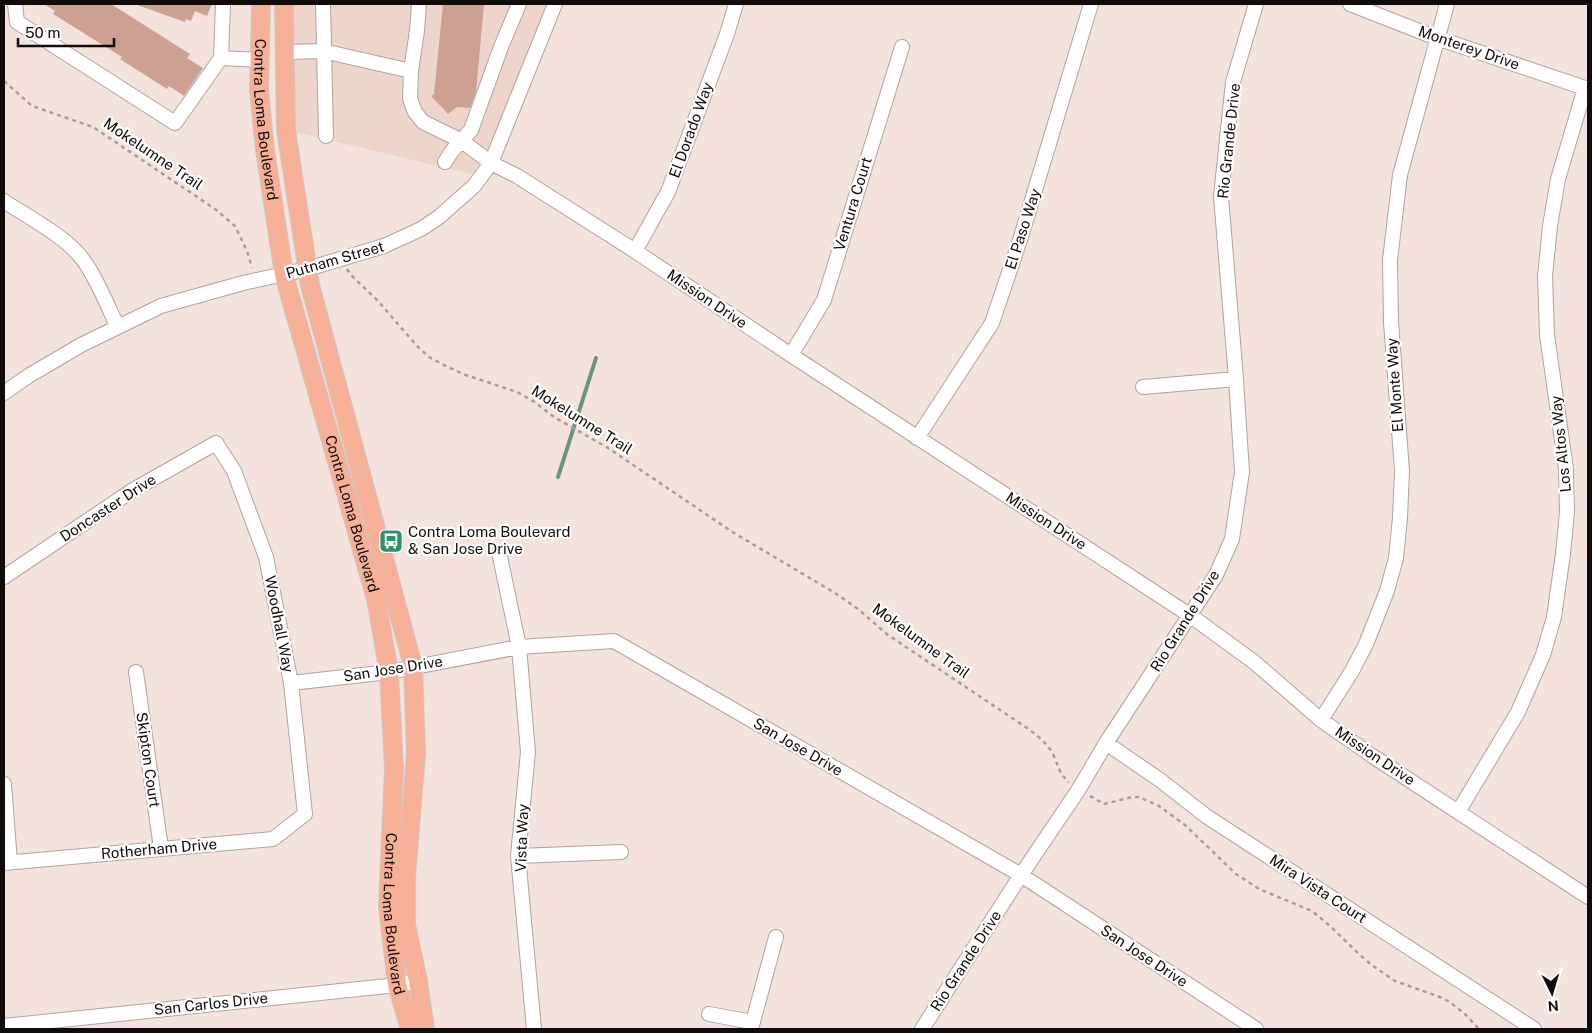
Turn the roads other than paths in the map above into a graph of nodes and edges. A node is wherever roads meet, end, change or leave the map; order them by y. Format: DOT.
graph roads {
  1 [pos="15,4"];
  2 [pos="222,4"];
  3 [pos="261,4"];
  4 [pos="284,4"];
  5 [pos="323,4"];
  6 [pos="419,4"];
  7 [pos="519,4"];
  8 [pos="555,4"];
  9 [pos="736,4"];
  10 [pos="1091,4"];
  11 [pos="1256,4"];
  12 [pos="1350,4"];
  13 [pos="1447,4"];
  14 [pos="1437,38"];
  15 [pos="902,47"];
  16 [pos="323,51"];
  17 [pos="284,52"];
  18 [pos="221,58"];
  19 [pos="260,60"];
  20 [pos="411,71"];
  21 [pos="1587,88"];
  22 [pos="326,136"];
  23 [pos="462,141"];
  24 [pos="445,162"];
  25 [pos="491,162"];
  26 [pos="4,201"];
  27 [pos="635,251"];
  28 [pos="307,270"];
  29 [pos="284,275"];
  30 [pos="117,326"];
  31 [pos="790,355"];
  32 [pos="1236,379"];
  33 [pos="1143,387"];
  34 [pos="4,393"];
  35 [pos="917,438"];
  36 [pos="216,443"];
  37 [pos="499,552"];
  38 [pos="4,577"];
  39 [pos="1191,616"];
  40 [pos="519,647"];
  41 [pos="413,666"];
  42 [pos="136,672"];
  43 [pos="389,672"];
  44 [pos="291,683"];
  45 [pos="1321,720"];
  46 [pos="1106,743"];
  47 [pos="4,784"];
  48 [pos="1458,812"];
  49 [pos="305,814"];
  50 [pos="161,848"];
  51 [pos="621,852"];
  52 [pos="518,856"];
  53 [pos="7,863"];
  54 [pos="1021,875"];
  55 [pos="1588,897"];
  56 [pos="776,937"];
  57 [pos="418,981"];
  58 [pos="397,985"];
  59 [pos="709,1014"];
  60 [pos="4,1026"];
  61 [pos="751,1026"];
  62 [pos="410,1029"];
  63 [pos="425,1029"];
  64 [pos="534,1029"];
  65 [pos="922,1029"];
  66 [pos="1256,1029"];
  67 [pos="1534,1029"];
  1 -- 18 [label="street"];
  2 -- 18 [label="street"];
  3 -- 19 [label="main road, Contra Loma Boulevard"];
  4 -- 17 [label="main road, Contra Loma Boulevard"];
  5 -- 16 [label="street"];
  6 -- 20 [label="street, Mission Drive"];
  7 -- 23 [label="street"];
  8 -- 25 [label="street, Putnam Street"];
  9 -- 27 [label="street, El Dorado Way"];
  10 -- 35 [label="street, El Paso Way"];
  11 -- 32 [label="street, Rio Grande Drive"];
  12 -- 14 [label="street, Monterey Drive"];
  13 -- 14 [label="street, El Monte Way"];
  14 -- 21 [label="street, Monterey Drive"];
  14 -- 45 [label="street, El Monte Way"];
  15 -- 31 [label="street, Ventura Court"];
  16 -- 17 [label="street"];
  16 -- 20 [label="street"];
  16 -- 22 [label="street"];
  17 -- 28 [label="main road, Contra Loma Boulevard"];
  18 -- 19 [label="street"];
  19 -- 29 [label="main road, Contra Loma Boulevard"];
  20 -- 23 [label="street, Mission Drive"];
  21 -- 48 [label="street, Los Altos Way"];
  23 -- 24 [label="street"];
  23 -- 25 [label="street, Mission Drive"];
  25 -- 27 [label="street, Mission Drive"];
  25 -- 28 [label="street, Putnam Street"];
  26 -- 30 [label="street"];
  27 -- 31 [label="street, Mission Drive"];
  28 -- 29 [label="street, Putnam Street"];
  28 -- 41 [label="main road, Contra Loma Boulevard"];
  29 -- 30 [label="street, Putnam Street"];
  29 -- 43 [label="main road, Contra Loma Boulevard"];
  30 -- 34 [label="street, Putnam Street"];
  31 -- 35 [label="street, Mission Drive"];
  32 -- 33 [label="street"];
  32 -- 39 [label="street, Rio Grande Drive"];
  35 -- 39 [label="street, Mission Drive"];
  36 -- 38 [label="street, Doncaster Drive"];
  36 -- 44 [label="street, Woodhall Way"];
  37 -- 40 [label="street, Vista Way"];
  39 -- 45 [label="street, Mission Drive"];
  39 -- 46 [label="street, Rio Grande Drive"];
  40 -- 41 [label="street, San Jose Drive"];
  40 -- 52 [label="street, Vista Way"];
  40 -- 54 [label="street, San Jose Drive"];
  41 -- 43 [label="street, San Jose Drive"];
  41 -- 57 [label="main road, Contra Loma Boulevard"];
  42 -- 50 [label="street, Skipton Court"];
  43 -- 44 [label="street, San Jose Drive"];
  43 -- 58 [label="main road, Contra Loma Boulevard"];
  44 -- 49 [label="street, Woodhall Way"];
  45 -- 48 [label="street, Mission Drive"];
  46 -- 54 [label="street, Rio Grande Drive"];
  46 -- 67 [label="street, Mira Vista Court"];
  47 -- 53 [label="street"];
  48 -- 55 [label="street, Mission Drive"];
  49 -- 50 [label="street, Rotherham Drive"];
  50 -- 53 [label="street, Rotherham Drive"];
  51 -- 52 [label="street"];
  52 -- 64 [label="street, Vista Way"];
  54 -- 65 [label="street, Rio Grande Drive"];
  54 -- 66 [label="street, San Jose Drive"];
  56 -- 61 [label="street"];
  57 -- 58 [label="street, San Carlos Drive"];
  57 -- 63 [label="main road, Contra Loma Boulevard"];
  58 -- 60 [label="street, San Carlos Drive"];
  58 -- 62 [label="main road, Contra Loma Boulevard"];
  59 -- 61 [label="street"];
}
